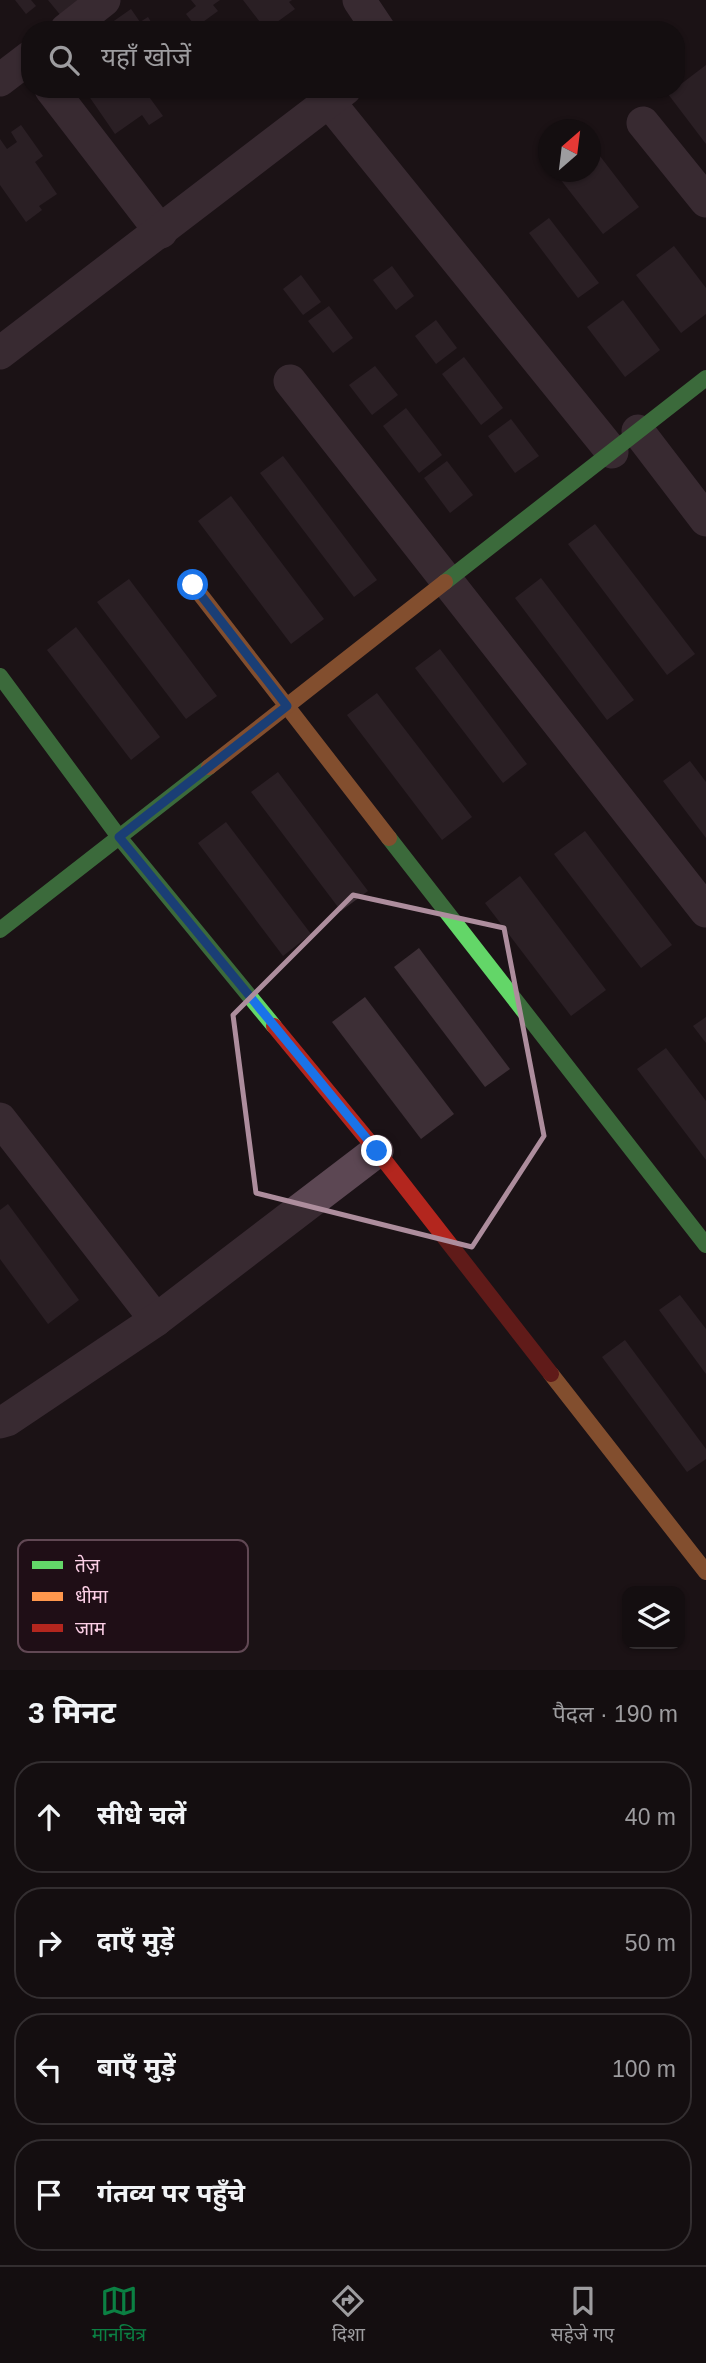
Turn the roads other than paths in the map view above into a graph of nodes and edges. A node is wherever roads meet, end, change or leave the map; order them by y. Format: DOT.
graph roads {
  1 [pos="104,0"];
  2 [pos="359,0"];
  3 [pos="77,21"];
  4 [pos="373,21"];
  5 [pos="21,66"];
  6 [pos="0,80"];
  7 [pos="58,98"];
  8 [pos="334,98"];
  9 [pos="339,98"];
  10 [pos="643,123"];
  11 [pos="706,201"];
  12 [pos="161,232"];
  13 [pos="1,351"];
  14 [pos="706,378"];
  15 [pos="289,382"];
  16 [pos="638,431"];
  17 [pos="612,452"];
  18 [pos="706,520"];
  19 [pos="447,581"];
  20 [pos="193,585"];
  21 [pos="0,676"];
  22 [pos="287,706"];
  23 [pos="119,837"];
  24 [pos="706,911"];
  25 [pos="0,930"];
  26 [pos="0,1118"];
  27 [pos="377,1151"];
  28 [pos="706,1245"];
  29 [pos="156,1320"];
  30 [pos="0,1422"];
  31 [pos="706,1572"];
  1 -- 3 [label="street"];
  2 -- 4 [label="street"];
  5 -- 6 [label="street"];
  7 -- 12 [label="street"];
  8 -- 12 [label="street"];
  9 -- 17 [label="street"];
  10 -- 11 [label="street"];
  12 -- 13 [label="street"];
  14 -- 16 [label="street"];
  15 -- 19 [label="street"];
  16 -- 17 [label="street"];
  16 -- 18 [label="street"];
  17 -- 19 [label="street"];
  19 -- 22 [label="street"];
  19 -- 24 [label="street"];
  20 -- 22 [label="street"];
  21 -- 23 [label="street"];
  22 -- 23 [label="street"];
  22 -- 28 [label="street"];
  23 -- 25 [label="street"];
  23 -- 27 [label="street"];
  26 -- 29 [label="street"];
  27 -- 29 [label="street"];
  27 -- 31 [label="street"];
  29 -- 30 [label="street"];
}
